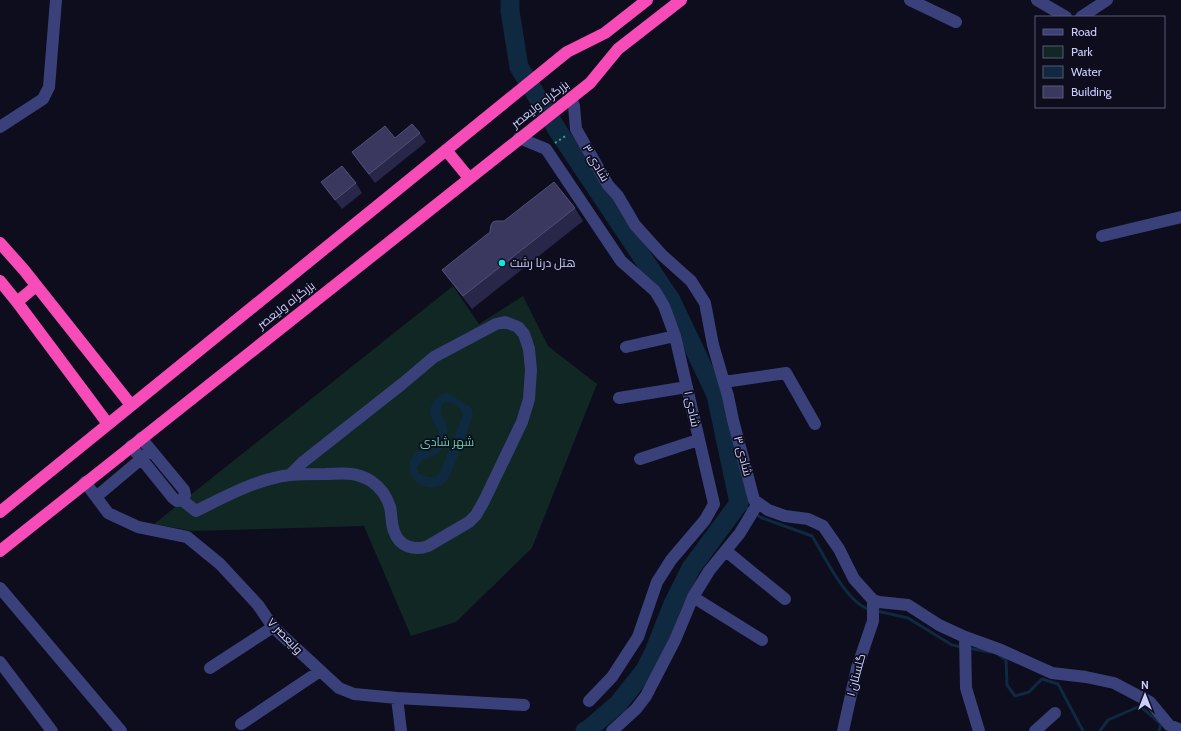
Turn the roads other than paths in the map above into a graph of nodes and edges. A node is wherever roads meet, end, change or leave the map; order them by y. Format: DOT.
graph roads {
  1 [pos="56,0"];
  2 [pos="647,0"];
  3 [pos="681,0"];
  4 [pos="910,0"];
  5 [pos="1037,0"];
  6 [pos="1107,0"];
  7 [pos="1064,16"];
  8 [pos="1083,16"];
  9 [pos="956,22"];
  10 [pos="569,99"];
  11 [pos="0,127"];
  12 [pos="522,136"];
  13 [pos="446,150"];
  14 [pos="469,178"];
  15 [pos="1181,217"];
  16 [pos="1102,236"];
  17 [pos="0,243"];
  18 [pos="0,281"];
  19 [pos="36,286"];
  20 [pos="17,302"];
  21 [pos="675,336"];
  22 [pos="626,347"];
  23 [pos="724,382"];
  24 [pos="687,387"];
  25 [pos="619,398"];
  26 [pos="131,405"];
  27 [pos="108,424"];
  28 [pos="815,424"];
  29 [pos="141,438"];
  30 [pos="698,440"];
  31 [pos="131,446"];
  32 [pos="152,451"];
  33 [pos="141,459"];
  34 [pos="640,459"];
  35 [pos="290,475"];
  36 [pos="85,482"];
  37 [pos="96,497"];
  38 [pos="182,500"];
  39 [pos="758,503"];
  40 [pos="0,512"];
  41 [pos="0,551"];
  42 [pos="726,551"];
  43 [pos="0,588"];
  44 [pos="693,597"];
  45 [pos="785,599"];
  46 [pos="874,600"];
  47 [pos="273,627"];
  48 [pos="762,640"];
  49 [pos="966,640"];
  50 [pos="0,662"];
  51 [pos="210,668"];
  52 [pos="320,671"];
  53 [pos="397,698"];
  54 [pos="589,701"];
  55 [pos="524,705"];
  56 [pos="1055,713"];
  57 [pos="241,724"];
  58 [pos="1181,730"];
  59 [pos="52,731"];
  60 [pos="121,731"];
  61 [pos="401,731"];
  62 [pos="612,731"];
  63 [pos="843,731"];
  64 [pos="979,731"];
  65 [pos="1035,731"];
  1 -- 11 [label="street"];
  2 -- 13 [label="highway, بزرگراه ولیعصر"];
  3 -- 10 [label="highway, بزرگراه ولیعصر"];
  4 -- 9 [label="street"];
  5 -- 7 [label="street"];
  6 -- 8 [label="street"];
  10 -- 12 [label="highway, بزرگراه ولیعصر"];
  10 -- 23 [label="street, شادی ۳"];
  12 -- 14 [label="highway, بزرگراه ولیعصر"];
  12 -- 21 [label="street, شادی ۱"];
  13 -- 14 [label="highway"];
  13 -- 26 [label="highway, بزرگراه ولیعصر"];
  14 -- 29 [label="highway, بزرگراه ولیعصر"];
  15 -- 16 [label="street"];
  17 -- 19 [label="highway"];
  18 -- 20 [label="highway"];
  19 -- 20 [label="highway"];
  19 -- 26 [label="highway"];
  20 -- 27 [label="highway"];
  21 -- 22 [label="street"];
  21 -- 24 [label="street, شادی ۱"];
  23 -- 28 [label="street"];
  23 -- 39 [label="street, شادی ۳"];
  24 -- 25 [label="street"];
  24 -- 30 [label="street, شادی ۱"];
  26 -- 27 [label="highway, بزرگراه ولیعصر"];
  27 -- 40 [label="highway, بزرگراه ولیعصر"];
  29 -- 31 [label="highway, بزرگراه ولیعصر"];
  29 -- 32 [label="street"];
  30 -- 34 [label="street"];
  30 -- 54 [label="street, شادی ۱"];
  31 -- 33 [label="street"];
  31 -- 36 [label="highway, بزرگراه ولیعصر"];
  32 -- 33 [label="street"];
  32 -- 38 [label="street"];
  33 -- 37 [label="street"];
  33 -- 38 [label="street"];
  35 -- 35 [label="street"];
  35 -- 38 [label="street"];
  36 -- 37 [label="street, ولیعصر ۷"];
  36 -- 41 [label="highway, بزرگراه ولیعصر"];
  37 -- 47 [label="street, ولیعصر ۷"];
  39 -- 42 [label="street"];
  39 -- 46 [label="street"];
  42 -- 44 [label="street"];
  42 -- 45 [label="street"];
  43 -- 60 [label="street"];
  44 -- 48 [label="street"];
  44 -- 62 [label="street"];
  46 -- 49 [label="street"];
  46 -- 63 [label="street, گلستان ۱"];
  47 -- 51 [label="street"];
  47 -- 52 [label="street, ولیعصر ۷"];
  49 -- 58 [label="street"];
  49 -- 64 [label="street"];
  50 -- 59 [label="street"];
  52 -- 53 [label="street, ولیعصر ۷"];
  52 -- 57 [label="street"];
  53 -- 55 [label="street, ولیعصر ۷"];
  53 -- 61 [label="street"];
  56 -- 65 [label="street"];
}
